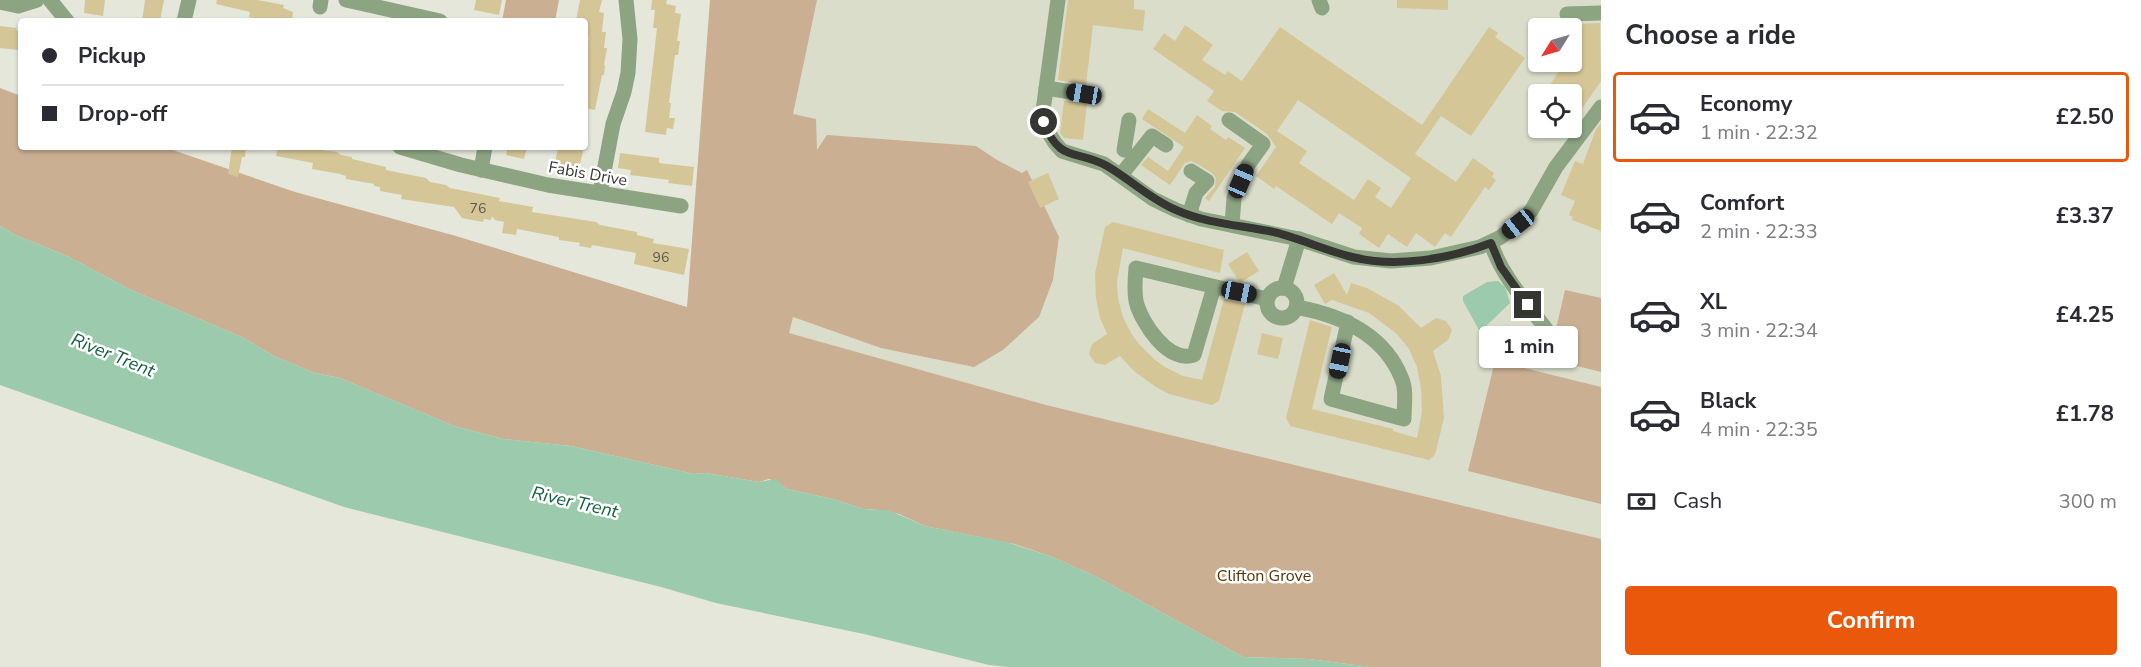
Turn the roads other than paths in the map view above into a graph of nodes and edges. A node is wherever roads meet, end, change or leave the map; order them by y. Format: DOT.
graph roads {
  1 [pos="37,0"];
  2 [pos="50,0"];
  3 [pos="189,0"];
  4 [pos="345,0"];
  5 [pos="626,0"];
  6 [pos="1058,0"];
  7 [pos="0,3"];
  8 [pos="1601,13"];
  9 [pos="1567,14"];
  10 [pos="65,18"];
  11 [pos="185,18"];
  12 [pos="426,18"];
  13 [pos="1046,88"];
  14 [pos="1084,94"];
  15 [pos="1601,107"];
  16 [pos="1129,120"];
  17 [pos="1229,120"];
  18 [pos="1166,146"];
  19 [pos="411,150"];
  20 [pos="484,150"];
  21 [pos="1124,150"];
  22 [pos="481,170"];
  23 [pos="1191,171"];
  24 [pos="1121,175"];
  25 [pos="600,193"];
  26 [pos="670,209"];
  27 [pos="1190,215"];
  28 [pos="1232,225"];
  29 [pos="1299,239"];
  30 [pos="1491,243"];
  31 [pos="1214,286"];
  32 [pos="1284,288"];
  33 [pos="1267,299"];
  34 [pos="1296,307"];
  35 [pos="1348,322"];
  36 [pos="1546,329"];
  1 -- 7 [label="street"];
  2 -- 10 [label="street"];
  3 -- 11 [label="street"];
  4 -- 12 [label="street"];
  5 -- 25 [label="street"];
  6 -- 13 [label="street"];
  8 -- 9 [label="street"];
  13 -- 14 [label="street"];
  13 -- 24 [label="street"];
  15 -- 30 [label="street"];
  16 -- 21 [label="street"];
  17 -- 28 [label="street"];
  18 -- 24 [label="street"];
  19 -- 22 [label="street, Fabis Drive"];
  20 -- 22 [label="street"];
  22 -- 25 [label="street, Fabis Drive"];
  23 -- 27 [label="street"];
  24 -- 27 [label="street"];
  25 -- 26 [label="street, Fabis Drive"];
  27 -- 28 [label="street"];
  28 -- 29 [label="street"];
  29 -- 30 [label="street"];
  29 -- 32 [label="street"];
  30 -- 36 [label="street"];
  31 -- 31 [label="street"];
  31 -- 33 [label="street"];
  32 -- 33 [label="street"];
  32 -- 34 [label="street"];
  33 -- 34 [label="street"];
  34 -- 35 [label="street"];
  35 -- 35 [label="street"];
}
